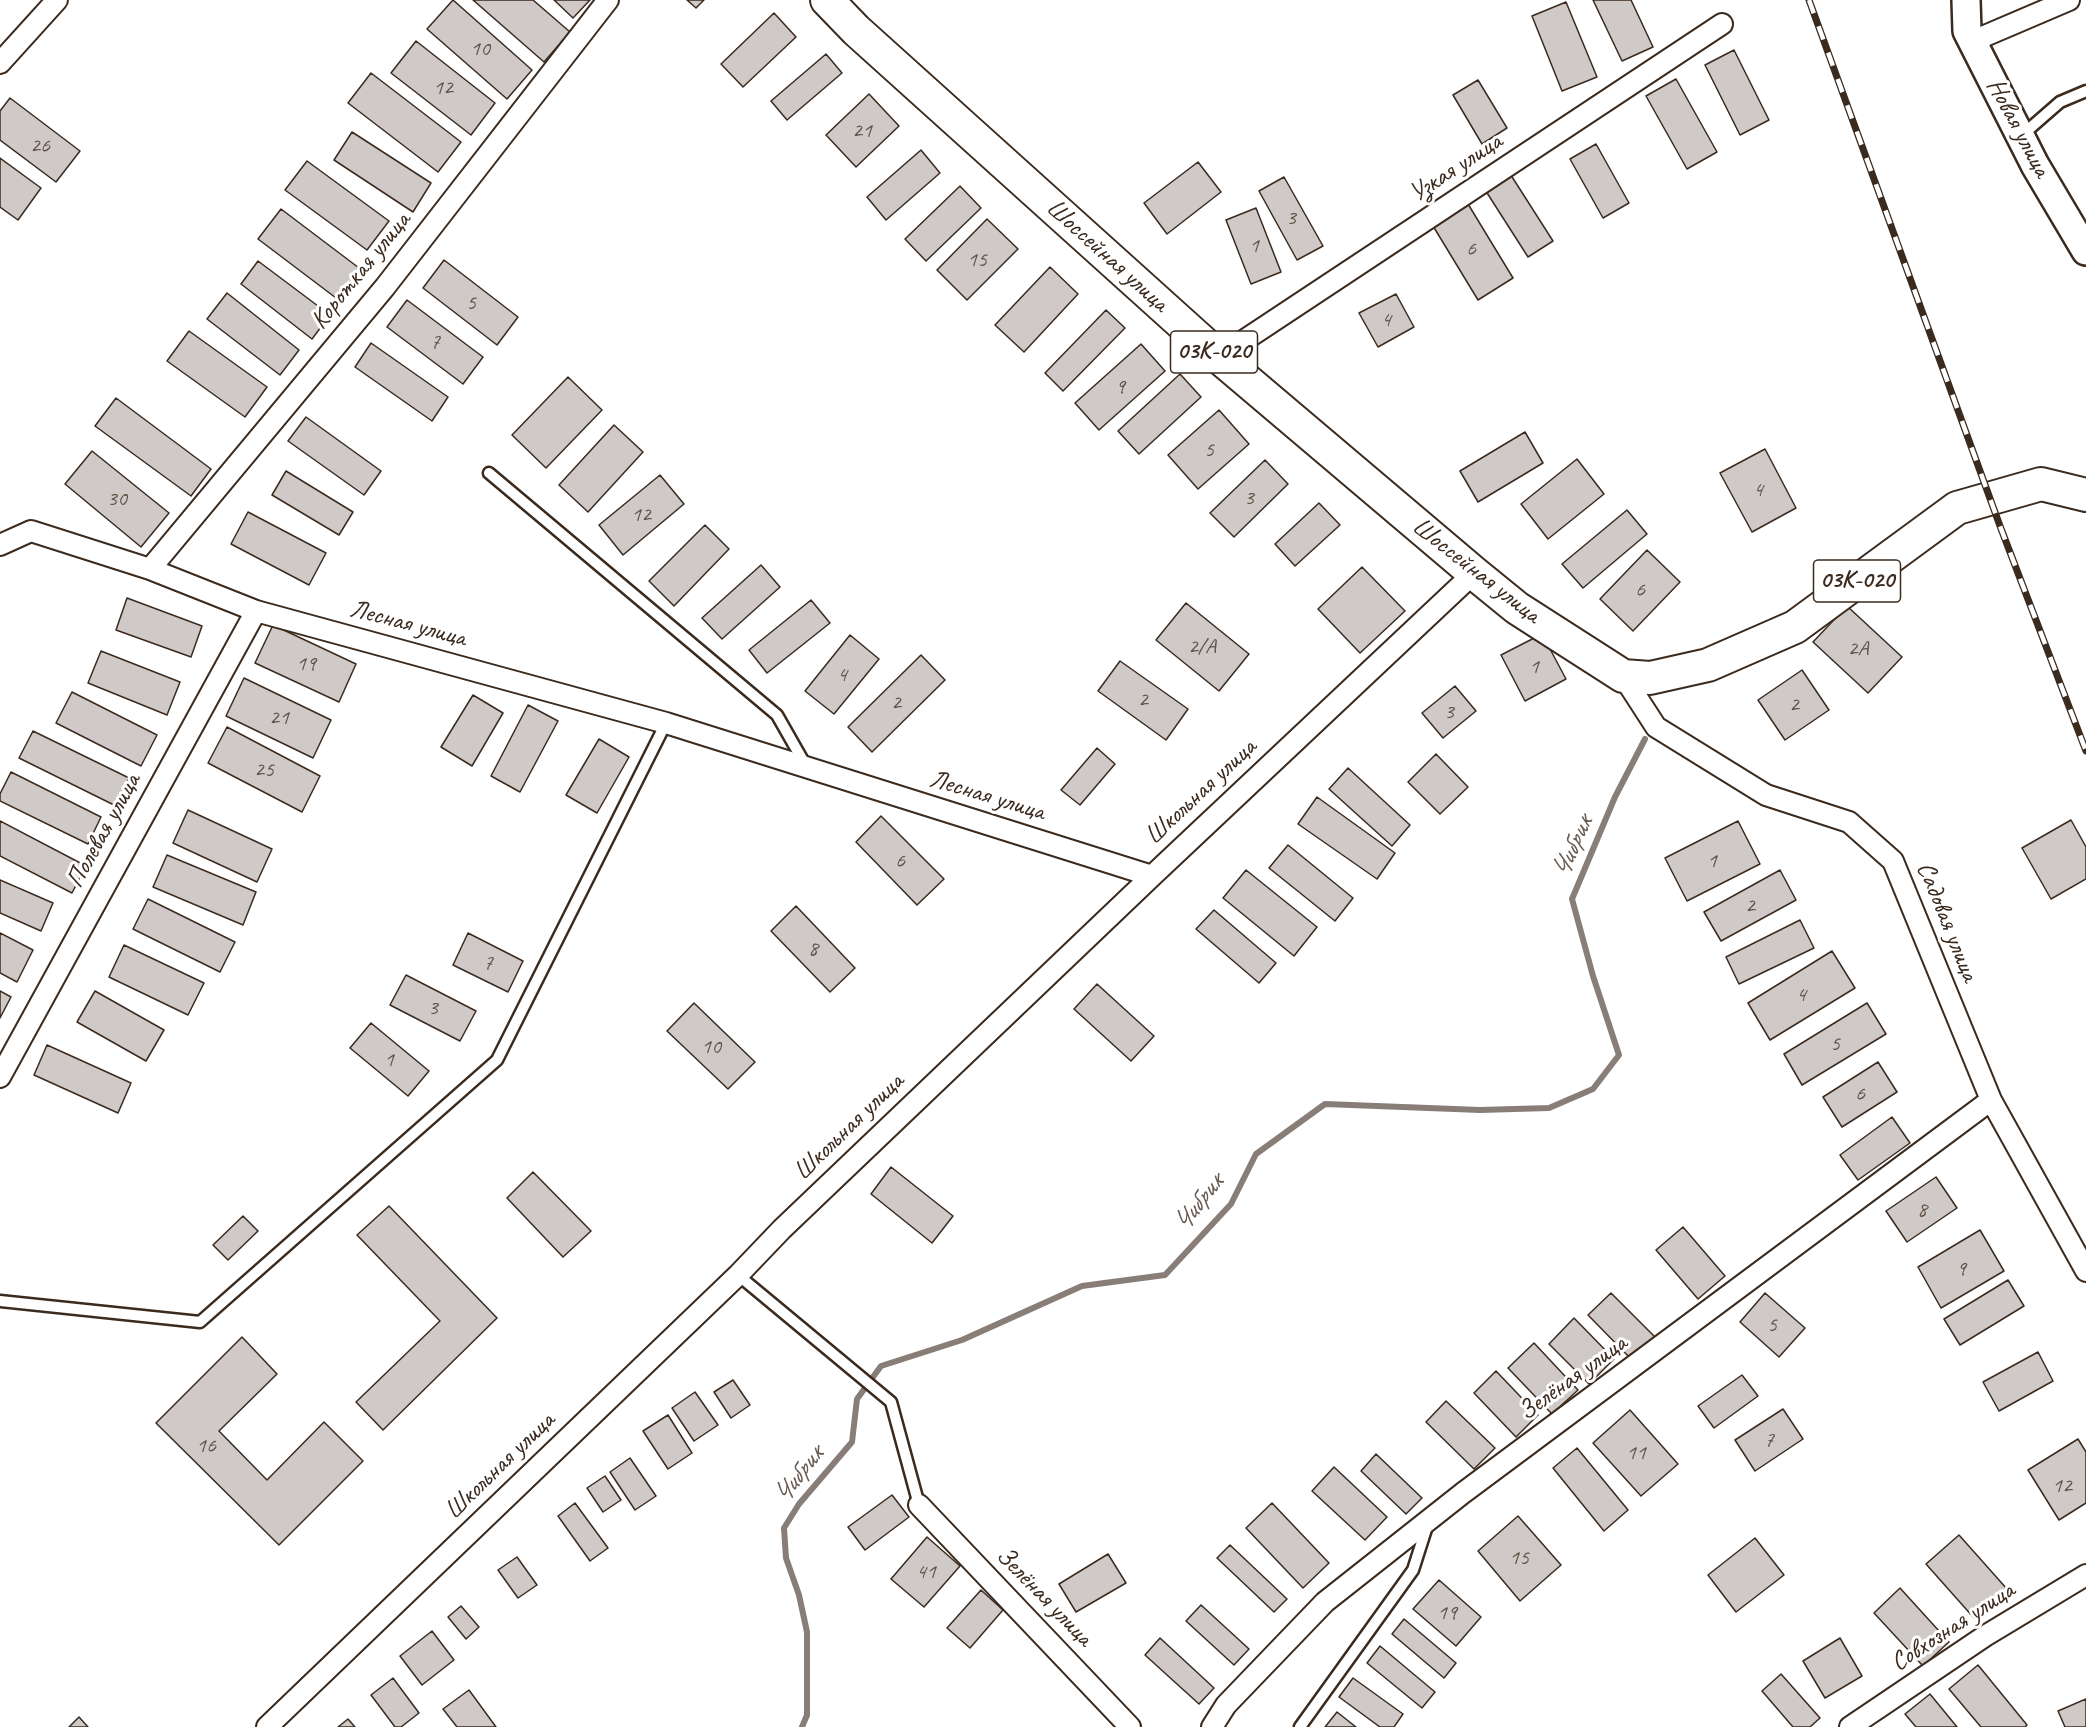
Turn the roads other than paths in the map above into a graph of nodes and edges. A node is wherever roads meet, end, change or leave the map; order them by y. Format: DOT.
graph roads {
  1 [pos="57,0"];
  2 [pos="608,0"];
  3 [pos="827,0"];
  4 [pos="1966,0"];
  5 [pos="2069,0"];
  6 [pos="1722,24"];
  7 [pos="1973,41"];
  8 [pos="0,63"];
  9 [pos="2086,91"];
  10 [pos="2021,136"];
  11 [pos="2086,251"];
  12 [pos="1219,357"];
  13 [pos="489,473"];
  14 [pos="2086,495"];
  15 [pos="0,545"];
  16 [pos="150,569"];
  17 [pos="1474,573"];
  18 [pos="256,610"];
  19 [pos="1623,676"];
  20 [pos="666,723"];
  21 [pos="806,767"];
  22 [pos="1152,876"];
  23 [pos="0,1077"];
  24 [pos="1991,1100"];
  25 [pos="2086,1271"];
  26 [pos="738,1275"];
  27 [pos="0,1301"];
  28 [pos="919,1505"];
  29 [pos="1430,1519"];
  30 [pos="2086,1575"];
  31 [pos="267,1727"];
  32 [pos="1130,1727"];
  33 [pos="1212,1727"];
  34 [pos="1300,1727"];
  35 [pos="1850,1727"];
  1 -- 8 [label="street"];
  2 -- 16 [label="street, Короткая улица"];
  3 -- 12 [label="main road, Шоссейная улица / 03К-020"];
  4 -- 7 [label="street, Новая улица"];
  5 -- 7 [label="street"];
  6 -- 12 [label="street, Узкая улица"];
  7 -- 10 [label="street, Новая улица"];
  9 -- 10 [label="lane"];
  10 -- 11 [label="street, Новая улица"];
  12 -- 17 [label="main road, Шоссейная улица / 03К-020"];
  13 -- 21 [label="lane"];
  14 -- 19 [label="main road, 03К-020"];
  15 -- 16 [label="street, Лесная улица"];
  16 -- 18 [label="street, Лесная улица"];
  17 -- 19 [label="main road, Шоссейная улица / 03К-020"];
  17 -- 22 [label="street, Школьная улица"];
  18 -- 20 [label="street, Лесная улица"];
  18 -- 23 [label="street, Полевая улица"];
  19 -- 24 [label="street, Садовая улица"];
  20 -- 21 [label="street, Лесная улица"];
  20 -- 27 [label="lane"];
  21 -- 22 [label="street, Лесная улица"];
  22 -- 26 [label="street, Школьная улица"];
  24 -- 25 [label="street, Садовая улица"];
  24 -- 29 [label="street, Зелёная улица"];
  26 -- 28 [label="lane"];
  26 -- 31 [label="street, Школьная улица"];
  28 -- 32 [label="street, Зелёная улица"];
  29 -- 33 [label="street, Зелёная улица"];
  29 -- 34 [label="lane"];
  30 -- 35 [label="street, Совхозная улица"];
}
